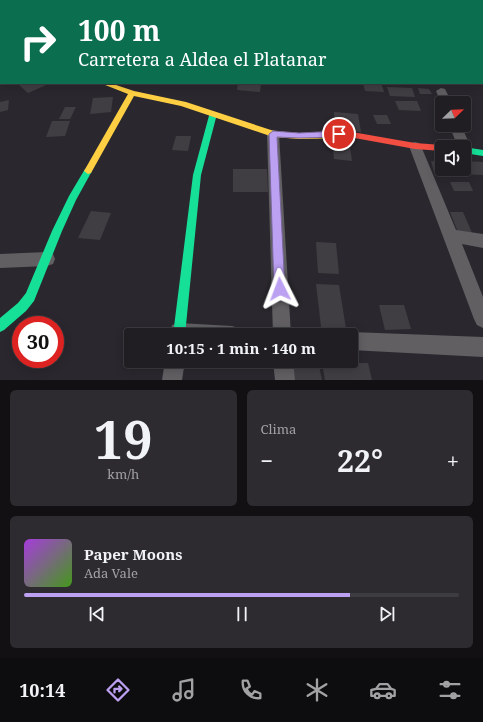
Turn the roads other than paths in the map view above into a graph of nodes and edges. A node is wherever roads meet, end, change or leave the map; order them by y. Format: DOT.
graph roads {
  1 [pos="106,84"];
  2 [pos="441,91"];
  3 [pos="132,93"];
  4 [pos="443,96"];
  5 [pos="213,114"];
  6 [pos="273,134"];
  7 [pos="415,146"];
  8 [pos="435,147"];
  9 [pos="471,151"];
  10 [pos="483,153"];
  11 [pos="451,236"];
  12 [pos="483,241"];
  13 [pos="47,259"];
  14 [pos="0,261"];
  15 [pos="483,319"];
  16 [pos="0,326"];
  17 [pos="180,328"];
  18 [pos="282,328"];
  19 [pos="358,341"];
  20 [pos="483,348"];
  21 [pos="174,368"];
  22 [pos="284,368"];
  23 [pos="172,380"];
  24 [pos="285,380"];
  1 -- 3 [label="street"];
  2 -- 4 [label="street"];
  3 -- 5 [label="street"];
  3 -- 13 [label="street"];
  5 -- 6 [label="street"];
  5 -- 17 [label="street"];
  6 -- 7 [label="street"];
  6 -- 18 [label="street"];
  7 -- 8 [label="street"];
  7 -- 11 [label="street"];
  9 -- 10 [label="street"];
  11 -- 12 [label="street"];
  11 -- 15 [label="street"];
  13 -- 14 [label="street"];
  13 -- 16 [label="street"];
  19 -- 20 [label="street"];
  21 -- 23 [label="street"];
  22 -- 24 [label="street"];
}
